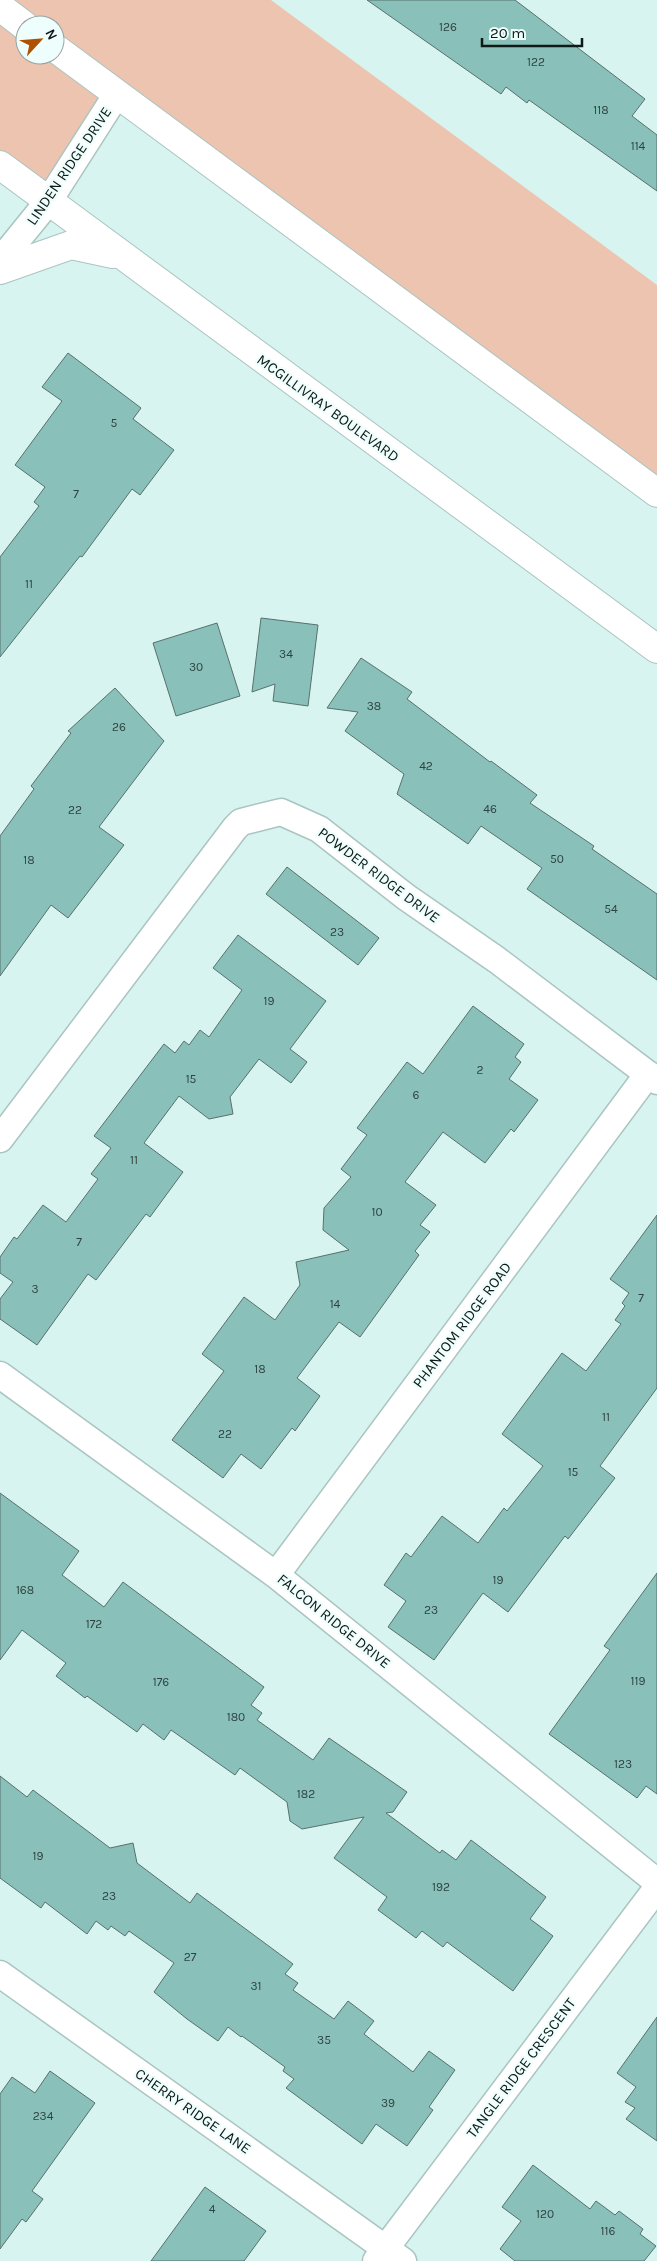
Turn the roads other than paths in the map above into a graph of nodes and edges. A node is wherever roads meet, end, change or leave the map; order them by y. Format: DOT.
graph roads {
  1 [pos="0,7"];
  2 [pos="15,18"];
  3 [pos="65,55"];
  4 [pos="117,94"];
  5 [pos="0,165"];
  6 [pos="48,202"];
  7 [pos="122,256"];
  8 [pos="0,261"];
  9 [pos="0,270"];
  10 [pos="657,493"];
  11 [pos="657,649"];
  12 [pos="652,1078"];
  13 [pos="0,1139"];
  14 [pos="0,1375"];
  15 [pos="276,1575"];
  16 [pos="657,1882"];
  17 [pos="657,1888"];
  18 [pos="0,1974"];
  19 [pos="388,2257"];
  1 -- 2 [label="main road"];
  3 -- 4 [label="main road"];
  4 -- 6 [label="street, LINDEN RIDGE DRIVE"];
  4 -- 10 [label="main road"];
  5 -- 6 [label="main road, MCGILLIVRAY BOULEVARD"];
  6 -- 7 [label="main road, MCGILLIVRAY BOULEVARD"];
  6 -- 8 [label="street, LINDEN RIDGE DRIVE"];
  7 -- 9 [label="main road"];
  7 -- 11 [label="main road, MCGILLIVRAY BOULEVARD"];
  12 -- 13 [label="street, POWDER RIDGE DRIVE"];
  12 -- 15 [label="street, PHANTOM RIDGE ROAD"];
  14 -- 15 [label="street, FALCON RIDGE DRIVE"];
  15 -- 16 [label="street, FALCON RIDGE DRIVE"];
  17 -- 19 [label="street, TANGLE RIDGE CRESCENT"];
  18 -- 19 [label="street, CHERRY RIDGE LANE"];
}
